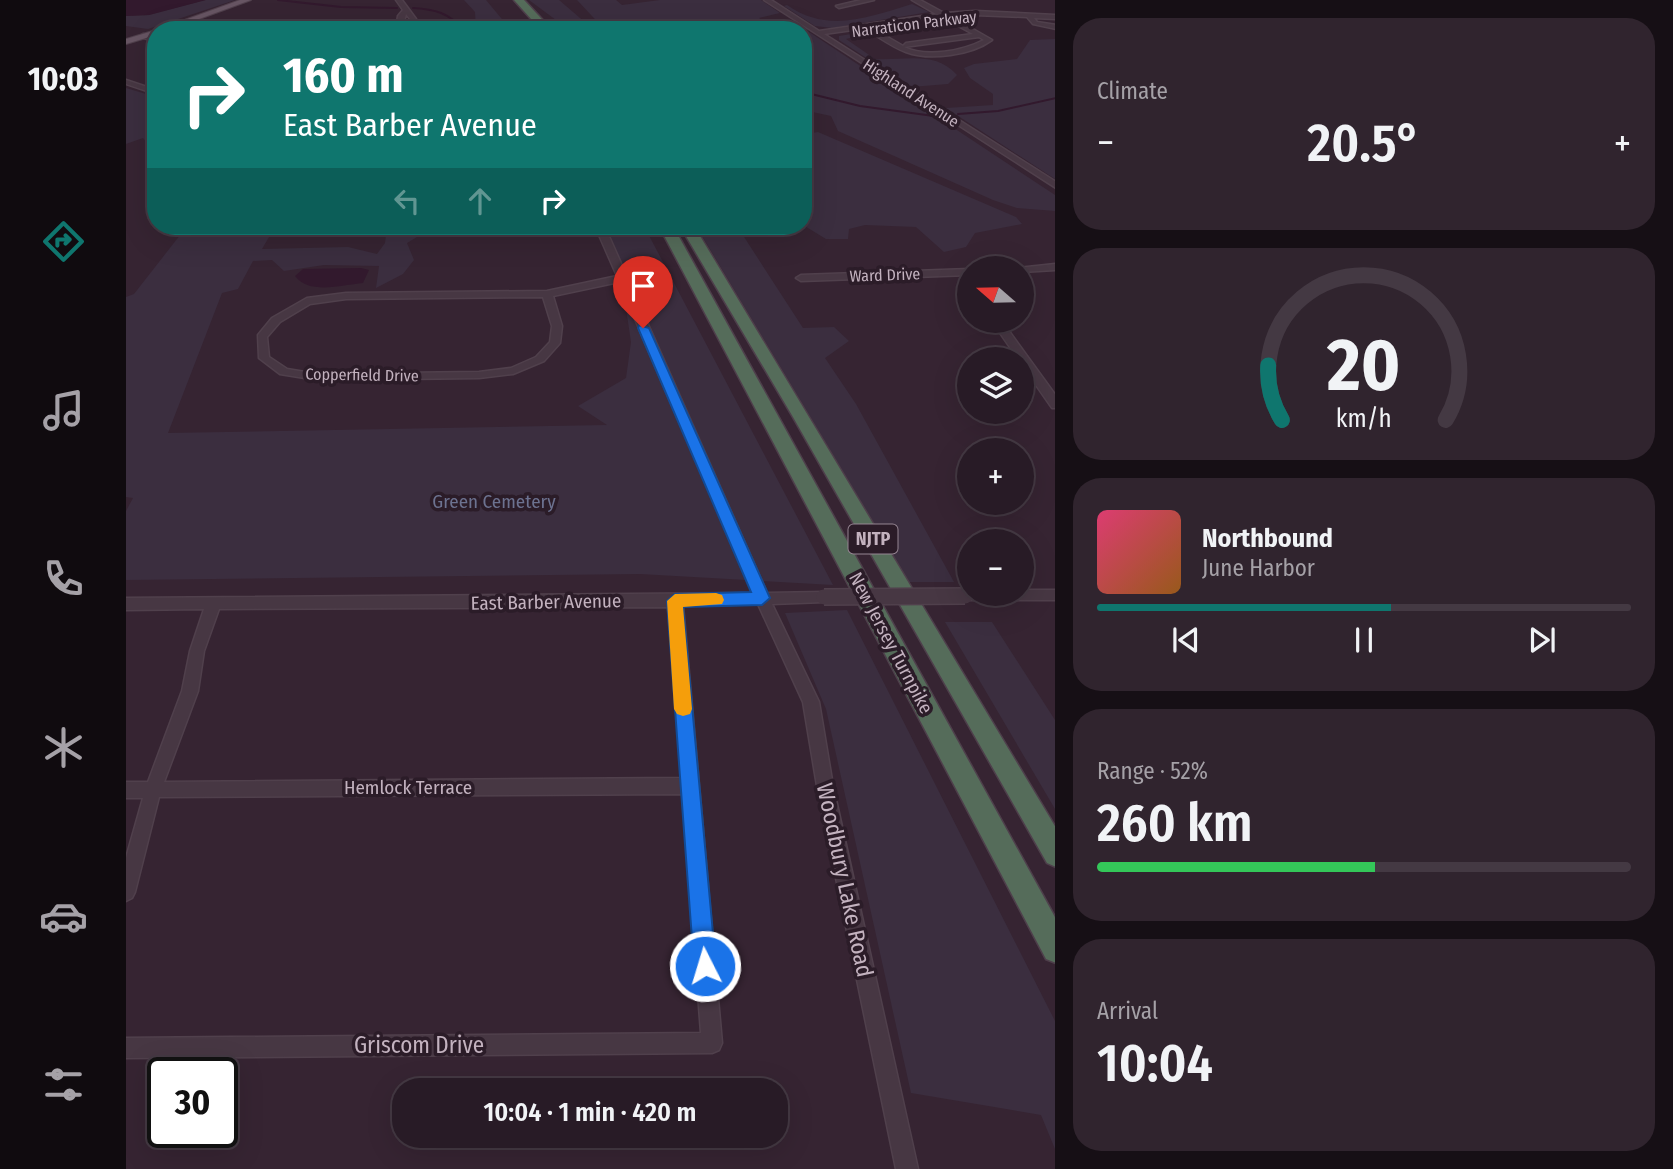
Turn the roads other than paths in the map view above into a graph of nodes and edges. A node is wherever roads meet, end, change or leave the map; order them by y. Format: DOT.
graph roads {
  1 [pos="247,0"];
  2 [pos="399,0"];
  3 [pos="504,0"];
  4 [pos="519,0"];
  5 [pos="767,0"];
  6 [pos="871,0"];
  7 [pos="915,0"];
  8 [pos="839,6"];
  9 [pos="406,10"];
  10 [pos="945,16"];
  11 [pos="1030,16"];
  12 [pos="1055,17"];
  13 [pos="187,21"];
  14 [pos="400,21"];
  15 [pos="412,21"];
  16 [pos="524,21"];
  17 [pos="539,21"];
  18 [pos="800,21"];
  19 [pos="1055,27"];
  20 [pos="812,29"];
  21 [pos="869,29"];
  22 [pos="820,34"];
  23 [pos="147,35"];
  24 [pos="979,35"];
  25 [pos="143,36"];
  26 [pos="147,37"];
  27 [pos="126,42"];
  28 [pos="901,46"];
  29 [pos="126,82"];
  30 [pos="147,89"];
  31 [pos="1055,186"];
  32 [pos="603,235"];
  33 [pos="671,235"];
  34 [pos="692,235"];
  35 [pos="1055,267"];
  36 [pos="1034,268"];
  37 [pos="957,273"];
  38 [pos="622,278"];
  39 [pos="801,278"];
  40 [pos="547,294"];
  41 [pos="1005,333"];
  42 [pos="1055,405"];
  43 [pos="1055,595"];
  44 [pos="762,598"];
  45 [pos="675,601"];
  46 [pos="126,604"];
  47 [pos="213,605"];
  48 [pos="690,786"];
  49 [pos="126,790"];
  50 [pos="153,790"];
  51 [pos="1055,854"];
  52 [pos="126,892"];
  53 [pos="1055,949"];
  54 [pos="126,1048"];
  55 [pos="907,1169"];
  1 -- 13 [label="main road"];
  2 -- 9 [label="street"];
  3 -- 16 [label="highway"];
  4 -- 17 [label="highway"];
  5 -- 18 [label="street, Highland Avenue"];
  6 -- 8 [label="street"];
  7 -- 10 [label="street"];
  9 -- 14 [label="street"];
  9 -- 15 [label="street"];
  10 -- 11 [label="street, Narraticon Parkway"];
  10 -- 21 [label="street, Narraticon Parkway"];
  10 -- 22 [label="street, Narraticon Parkway"];
  10 -- 24 [label="street"];
  11 -- 12 [label="street, Narraticon Parkway"];
  11 -- 19 [label="street"];
  20 -- 22 [label="street, Highland Avenue"];
  21 -- 22 [label="street, Narraticon Parkway"];
  21 -- 28 [label="street"];
  22 -- 31 [label="street, Highland Avenue"];
  23 -- 25 [label="main road"];
  24 -- 28 [label="street"];
  24 -- 28 [label="street"];
  25 -- 26 [label="street"];
  25 -- 27 [label="main road"];
  29 -- 30 [label="street"];
  32 -- 38 [label="street, Woodbury Lake Road"];
  33 -- 53 [label="highway, New Jersey Turnpike / NJTP"];
  34 -- 51 [label="highway, New Jersey Turnpike / NJTP"];
  35 -- 36 [label="street"];
  37 -- 39 [label="street, Ward Drive"];
  38 -- 40 [label="street, Copperfield Drive"];
  38 -- 44 [label="street, Woodbury Lake Road"];
  40 -- 40 [label="street, Copperfield Drive"];
  41 -- 42 [label="street"];
  43 -- 44 [label="street, East Barber Avenue, bridge"];
  44 -- 45 [label="street, East Barber Avenue"];
  44 -- 55 [label="street, Woodbury Lake Road"];
  45 -- 47 [label="street, East Barber Avenue"];
  45 -- 48 [label="street"];
  46 -- 47 [label="street, East Barber Avenue"];
  47 -- 50 [label="street"];
  48 -- 50 [label="street, Hemlock Terrace"];
  48 -- 54 [label="street, Griscom Drive"];
  49 -- 50 [label="street, Hemlock Terrace"];
  50 -- 52 [label="street"];
}
